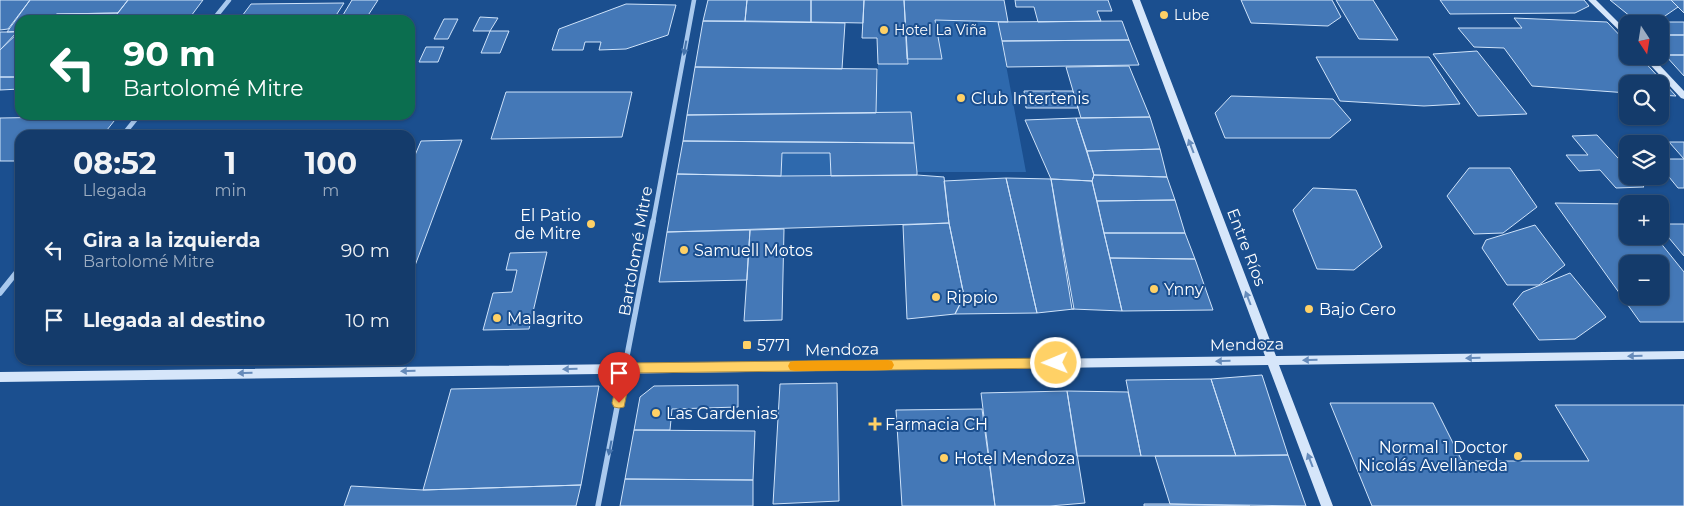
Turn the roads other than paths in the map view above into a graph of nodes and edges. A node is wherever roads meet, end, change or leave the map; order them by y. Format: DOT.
graph roads {
  1 [pos="229,0"];
  2 [pos="694,0"];
  3 [pos="1136,0"];
  4 [pos="1592,0"];
  5 [pos="217,15"];
  6 [pos="1619,28"];
  7 [pos="1655,65"];
  8 [pos="1684,96"];
  9 [pos="135,120"];
  10 [pos="127,130"];
  11 [pos="15,274"];
  12 [pos="0,293"];
  13 [pos="1684,355"];
  14 [pos="1272,360"];
  15 [pos="626,368"];
  16 [pos="0,377"];
  17 [pos="598,506"];
  18 [pos="1327,506"];
  1 -- 5 [label="street"];
  2 -- 15 [label="street, Bartolomé Mitre, one-way"];
  14 -- 3 [label="main road, Entre Ríos, one-way"];
  4 -- 6 [label="main road"];
  7 -- 8 [label="main road"];
  9 -- 10 [label="street"];
  11 -- 12 [label="street"];
  13 -- 14 [label="main road, Mendoza, one-way"];
  14 -- 15 [label="main road, Mendoza, one-way"];
  18 -- 14 [label="main road, Entre Ríos, one-way"];
  15 -- 16 [label="main road, Mendoza, one-way"];
  15 -- 17 [label="street, Bartolomé Mitre, one-way"];
}
